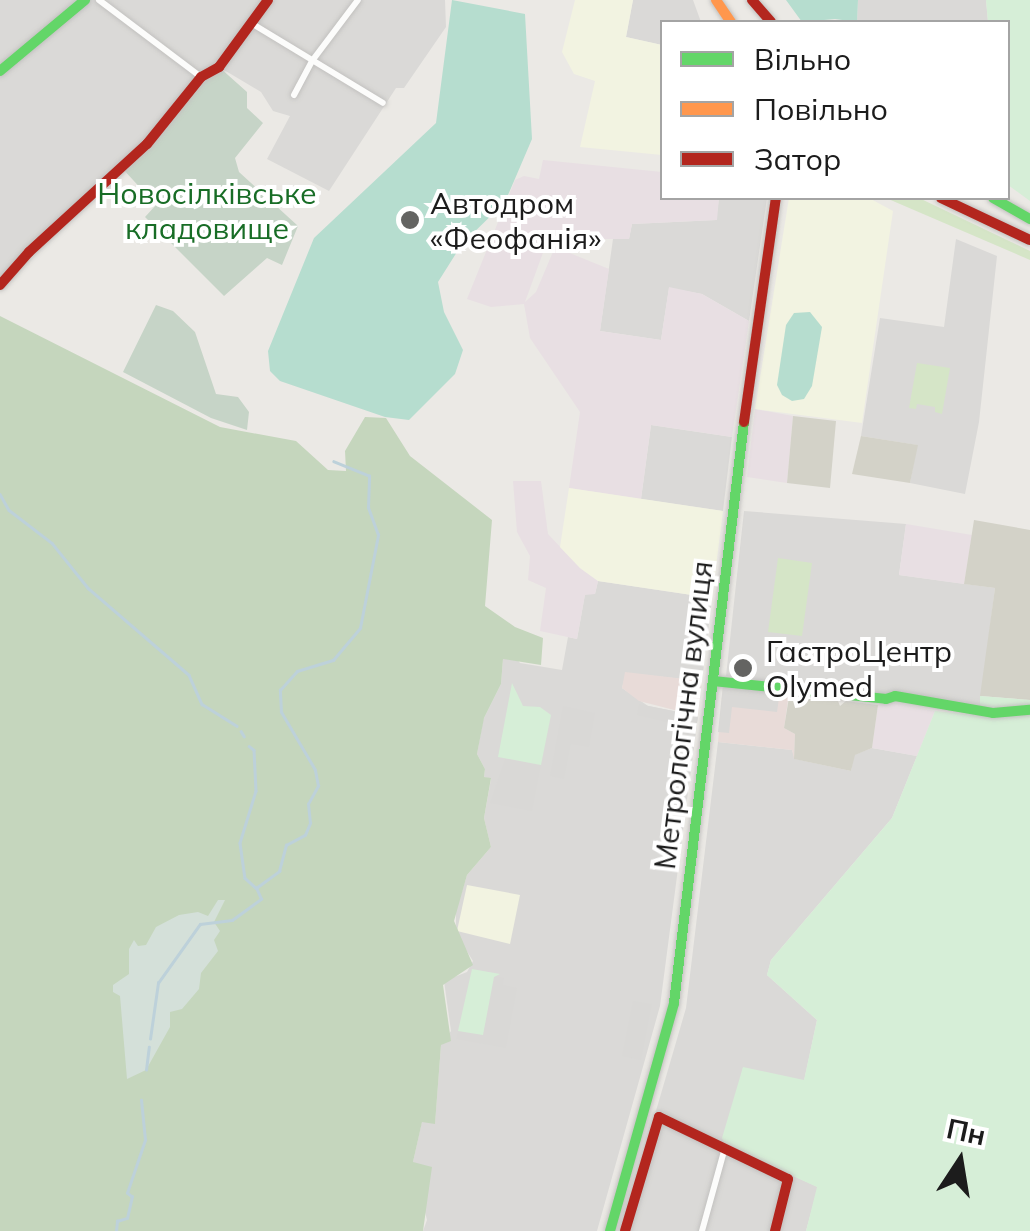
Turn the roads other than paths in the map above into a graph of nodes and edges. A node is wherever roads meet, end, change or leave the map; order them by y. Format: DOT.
graph roads {
  1 [pos="86,0"];
  2 [pos="99,0"];
  3 [pos="268,0"];
  4 [pos="358,0"];
  5 [pos="716,0"];
  6 [pos="728,0"];
  7 [pos="752,0"];
  8 [pos="728,19"];
  9 [pos="769,20"];
  10 [pos="252,22"];
  11 [pos="312,61"];
  12 [pos="0,71"];
  13 [pos="202,77"];
  14 [pos="294,96"];
  15 [pos="383,103"];
  16 [pos="776,200"];
  17 [pos="945,200"];
  18 [pos="997,200"];
  19 [pos="1030,219"];
  20 [pos="1030,240"];
  21 [pos="0,286"];
  22 [pos="713,681"];
  23 [pos="1030,710"];
  24 [pos="724,1151"];
  25 [pos="610,1231"];
  26 [pos="625,1231"];
  27 [pos="702,1231"];
  28 [pos="775,1231"];
  1 -- 12 [label="main road"];
  2 -- 13 [label="street"];
  3 -- 10 [label="main road"];
  4 -- 11 [label="street"];
  5 -- 8 [label="main road"];
  6 -- 8 [label="main road"];
  7 -- 9 [label="main road"];
  10 -- 11 [label="street"];
  10 -- 13 [label="main road"];
  11 -- 14 [label="street"];
  11 -- 15 [label="street"];
  13 -- 21 [label="main road"];
  16 -- 22 [label="main road, Метрологічна вулиця"];
  17 -- 20 [label="main road"];
  18 -- 19 [label="main road"];
  22 -- 23 [label="main road"];
  22 -- 25 [label="main road, Метрологічна вулиця"];
  24 -- 26 [label="main road"];
  24 -- 27 [label="street"];
  24 -- 28 [label="main road"];
}
